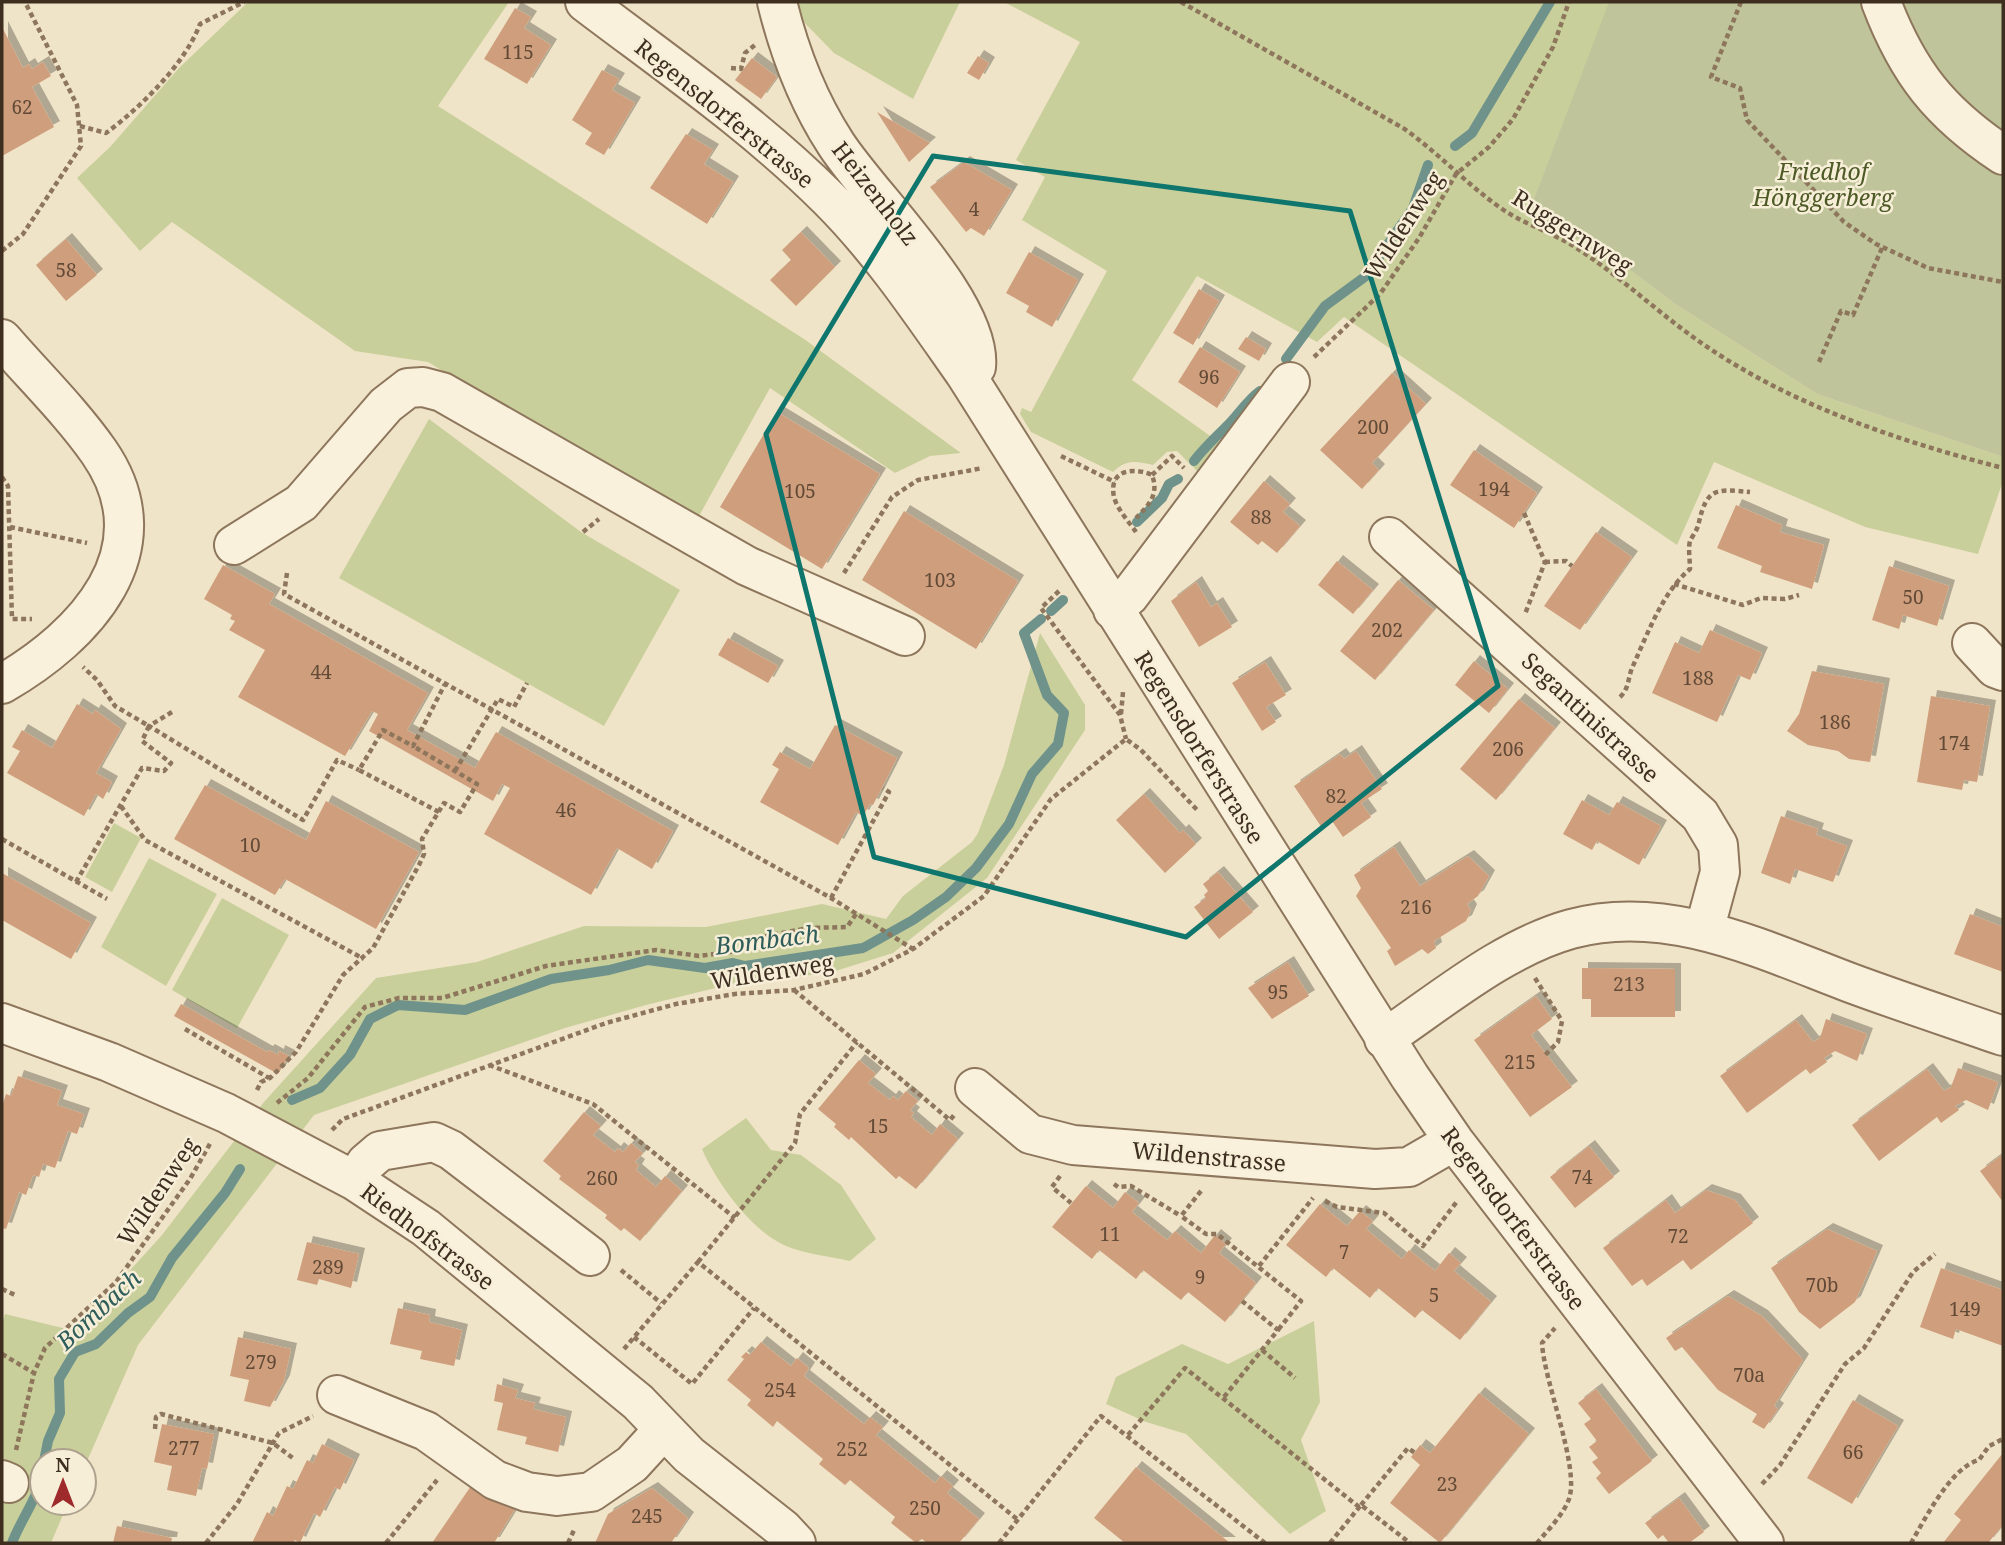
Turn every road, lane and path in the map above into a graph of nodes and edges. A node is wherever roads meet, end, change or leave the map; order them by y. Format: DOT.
graph roads {
  1 [pos="25,2"];
  2 [pos="244,2"];
  3 [pos="584,2"];
  4 [pos="777,2"];
  5 [pos="1181,2"];
  6 [pos="1569,2"];
  7 [pos="1741,2"];
  8 [pos="1881,2"];
  9 [pos="764,43"];
  10 [pos="723,68"];
  11 [pos="79,126"];
  12 [pos="2003,155"];
  13 [pos="1456,174"];
  14 [pos="1882,248"];
  15 [pos="2,251"];
  16 [pos="2003,282"];
  17 [pos="2,339"];
  18 [pos="1819,362"];
  19 [pos="966,375"];
  20 [pos="1290,382"];
  21 [pos="1061,456"];
  22 [pos="985,468"];
  23 [pos="2003,468"];
  24 [pos="2,477"];
  25 [pos="1115,482"];
  26 [pos="1750,492"];
  27 [pos="1524,513"];
  28 [pos="1136,518"];
  29 [pos="9,527"];
  30 [pos="1389,537"];
  31 [pos="234,545"];
  32 [pos="98,546"];
  33 [pos="1155,560"];
  34 [pos="1545,562"];
  35 [pos="1572,566"];
  36 [pos="287,573"];
  37 [pos="1673,584"];
  38 [pos="1059,592"];
  39 [pos="1799,595"];
  40 [pos="827,601"];
  41 [pos="1113,610"];
  42 [pos="12,619"];
  43 [pos="905,636"];
  44 [pos="1510,642"];
  45 [pos="1972,643"];
  46 [pos="83,667"];
  47 [pos="2003,671"];
  48 [pos="527,682"];
  49 [pos="2,684"];
  50 [pos="445,684"];
  51 [pos="1123,706"];
  52 [pos="492,710"];
  53 [pos="172,712"];
  54 [pos="1121,715"];
  55 [pos="1593,720"];
  56 [pos="149,726"];
  57 [pos="1126,739"];
  58 [pos="413,746"];
  59 [pos="359,770"];
  60 [pos="455,772"];
  61 [pos="883,788"];
  62 [pos="121,806"];
  63 [pos="439,811"];
  64 [pos="1203,817"];
  65 [pos="2,839"];
  66 [pos="76,882"];
  67 [pos="831,898"];
  68 [pos="107,900"];
  69 [pos="856,914"];
  70 [pos="1704,931"];
  71 [pos="914,949"];
  72 [pos="364,959"];
  73 [pos="1531,969"];
  74 [pos="794,989"];
  75 [pos="2,1023"];
  76 [pos="185,1029"];
  77 [pos="2003,1036"];
  78 [pos="1384,1039"];
  79 [pos="857,1042"];
  80 [pos="1545,1055"];
  81 [pos="487,1064"];
  82 [pos="270,1078"];
  83 [pos="975,1088"];
  84 [pos="257,1090"];
  85 [pos="268,1112"];
  86 [pos="226,1113"];
  87 [pos="1454,1141"];
  88 [pos="306,1154"];
  89 [pos="1063,1171"];
  90 [pos="1110,1180"];
  91 [pos="355,1181"];
  92 [pos="1205,1186"];
  93 [pos="1308,1189"];
  94 [pos="1465,1191"];
  95 [pos="1315,1197"];
  96 [pos="1071,1203"];
  97 [pos="1181,1216"];
  98 [pos="735,1218"];
  99 [pos="1935,1254"];
  100 [pos="590,1256"];
  101 [pos="698,1262"];
  102 [pos="1259,1266"];
  103 [pos="2,1289"];
  104 [pos="15,1296"];
  105 [pos="1242,1301"];
  106 [pos="661,1303"];
  107 [pos="754,1308"];
  108 [pos="1563,1319"];
  109 [pos="1278,1330"];
  110 [pos="634,1337"];
  111 [pos="1262,1350"];
  112 [pos="2,1354"];
  113 [pos="619,1355"];
  114 [pos="34,1373"];
  115 [pos="1295,1378"];
  116 [pos="337,1395"];
  117 [pos="1224,1397"];
  118 [pos="155,1429"];
  119 [pos="664,1429"];
  120 [pos="1128,1435"];
  121 [pos="2003,1439"];
  122 [pos="274,1443"];
  123 [pos="1415,1452"];
  124 [pos="457,1455"];
  125 [pos="294,1459"];
  126 [pos="5,1481"];
  127 [pos="1761,1485"];
  128 [pos="1360,1506"];
  129 [pos="1017,1519"];
  130 [pos="206,1543"];
  131 [pos="386,1543"];
  132 [pos="796,1543"];
  133 [pos="999,1543"];
  134 [pos="1265,1543"];
  135 [pos="1330,1543"];
  136 [pos="1410,1543"];
  137 [pos="1537,1543"];
  138 [pos="1764,1543"];
  139 [pos="1912,1543"];
  1 -- 11 [label="path"];
  2 -- 11 [label="path"];
  3 -- 19 [label="street, Regensdorferstrasse"];
  4 -- 19 [label="street, Heizenholz"];
  5 -- 13 [label="path, Ruggernweg"];
  6 -- 13 [label="path, Wildenweg"];
  7 -- 14 [label="path"];
  8 -- 12 [label="street"];
  9 -- 10 [label="path"];
  11 -- 15 [label="path"];
  13 -- 20 [label="path, Wildenweg"];
  13 -- 23 [label="path, Ruggernweg"];
  14 -- 16 [label="path"];
  14 -- 18 [label="path"];
  17 -- 49 [label="street"];
  19 -- 41 [label="street, Regensdorferstrasse"];
  20 -- 33 [label="street"];
  21 -- 25 [label="path"];
  22 -- 40 [label="path"];
  24 -- 29 [label="path"];
  25 -- 28 [label="path"];
  25 -- 33 [label="path"];
  26 -- 37 [label="path"];
  27 -- 34 [label="path"];
  29 -- 32 [label="path"];
  29 -- 42 [label="path"];
  30 -- 44 [label="street, Segantinistrasse"];
  31 -- 40 [label="street"];
  33 -- 41 [label="street"];
  34 -- 35 [label="path"];
  34 -- 44 [label="path"];
  36 -- 50 [label="path"];
  37 -- 39 [label="path"];
  37 -- 55 [label="path"];
  38 -- 54 [label="path"];
  40 -- 43 [label="street"];
  41 -- 78 [label="street, Regensdorferstrasse"];
  44 -- 55 [label="street, Segantinistrasse"];
  45 -- 47 [label="street"];
  46 -- 56 [label="path"];
  48 -- 52 [label="path"];
  50 -- 52 [label="path"];
  50 -- 58 [label="path"];
  51 -- 54 [label="path"];
  52 -- 60 [label="path"];
  52 -- 67 [label="path"];
  53 -- 56 [label="path"];
  54 -- 57 [label="path"];
  55 -- 70 [label="street, Segantinistrasse"];
  56 -- 59 [label="path"];
  56 -- 62 [label="path"];
  57 -- 64 [label="path"];
  57 -- 71 [label="path, Wildenweg"];
  58 -- 59 [label="path"];
  58 -- 60 [label="path"];
  59 -- 63 [label="path"];
  60 -- 63 [label="path"];
  61 -- 67 [label="path"];
  62 -- 66 [label="path"];
  62 -- 72 [label="path"];
  63 -- 72 [label="path"];
  65 -- 66 [label="path"];
  66 -- 68 [label="path"];
  67 -- 69 [label="path"];
  69 -- 71 [label="path"];
  69 -- 85 [label="path"];
  70 -- 77 [label="street"];
  70 -- 78 [label="street"];
  71 -- 74 [label="path, Wildenweg"];
  72 -- 82 [label="path"];
  73 -- 80 [label="path"];
  74 -- 79 [label="path"];
  74 -- 81 [label="path, Wildenweg"];
  75 -- 86 [label="street, Riedhofstrasse"];
  76 -- 82 [label="path"];
  78 -- 87 [label="street, Regensdorferstrasse"];
  79 -- 83 [label="path"];
  79 -- 98 [label="path"];
  81 -- 88 [label="path, Wildenweg"];
  81 -- 98 [label="path"];
  82 -- 84 [label="path"];
  83 -- 87 [label="street, Wildenstrasse"];
  86 -- 88 [label="street, Riedhofstrasse"];
  86 -- 114 [label="path, Wildenweg"];
  87 -- 138 [label="street, Regensdorferstrasse"];
  88 -- 91 [label="street, Riedhofstrasse"];
  89 -- 96 [label="path"];
  90 -- 97 [label="path"];
  91 -- 100 [label="street"];
  91 -- 119 [label="street, Riedhofstrasse"];
  92 -- 97 [label="path"];
  93 -- 95 [label="path"];
  94 -- 95 [label="path"];
  95 -- 102 [label="path"];
  97 -- 102 [label="path"];
  98 -- 101 [label="path"];
  99 -- 127 [label="path"];
  100 -- 106 [label="path"];
  101 -- 106 [label="path"];
  101 -- 107 [label="path"];
  102 -- 109 [label="path"];
  103 -- 104 [label="path"];
  105 -- 109 [label="path"];
  106 -- 110 [label="path"];
  107 -- 110 [label="path"];
  107 -- 129 [label="path"];
  108 -- 137 [label="path"];
  109 -- 111 [label="path"];
  110 -- 113 [label="path"];
  111 -- 115 [label="path"];
  111 -- 117 [label="path"];
  112 -- 114 [label="path"];
  114 -- 126 [label="path, Wildenweg"];
  116 -- 122 [label="path"];
  116 -- 124 [label="street"];
  117 -- 120 [label="path"];
  117 -- 128 [label="path"];
  118 -- 122 [label="path"];
  119 -- 124 [label="street"];
  119 -- 132 [label="street, Riedhofstrasse"];
  120 -- 129 [label="path"];
  120 -- 134 [label="path"];
  121 -- 139 [label="path"];
  122 -- 125 [label="path"];
  122 -- 130 [label="path"];
  123 -- 128 [label="path"];
  124 -- 131 [label="path"];
  128 -- 135 [label="path"];
  128 -- 136 [label="path"];
  129 -- 133 [label="path"];
}
